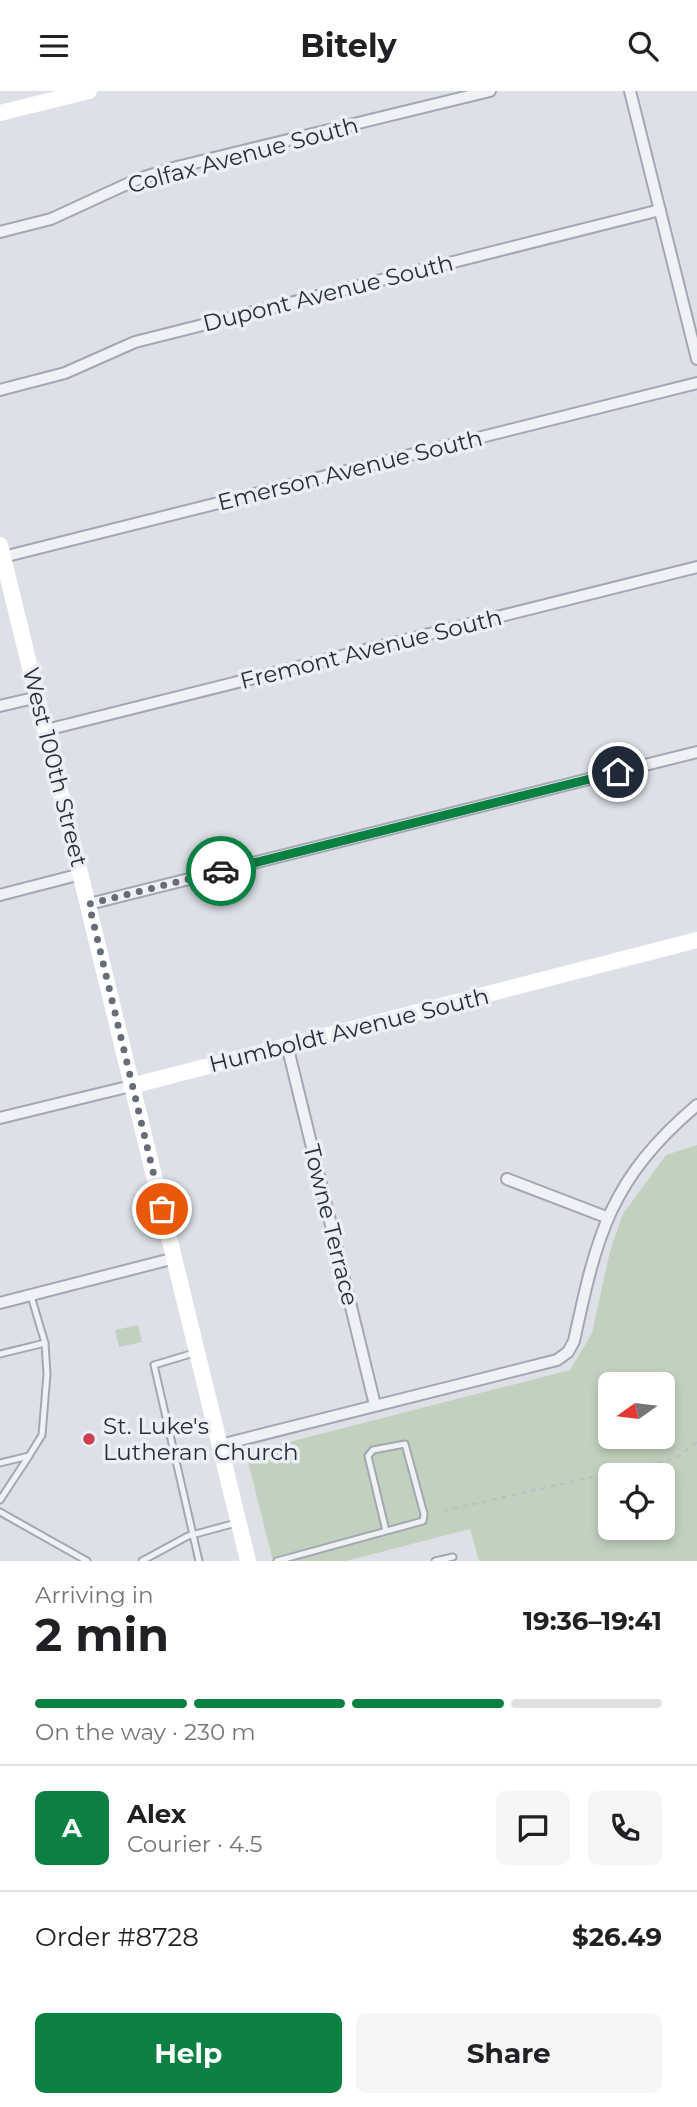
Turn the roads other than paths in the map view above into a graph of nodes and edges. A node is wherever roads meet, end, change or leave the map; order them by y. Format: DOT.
graph roads {
  1 [pos="89,91"];
  2 [pos="490,91"];
  3 [pos="630,91"];
  4 [pos="0,113"];
  5 [pos="660,210"];
  6 [pos="0,232"];
  7 [pos="697,359"];
  8 [pos="697,383"];
  9 [pos="0,390"];
  10 [pos="2,551"];
  11 [pos="697,567"];
  12 [pos="38,697"];
  13 [pos="0,706"];
  14 [pos="46,730"];
  15 [pos="697,752"];
  16 [pos="82,874"];
  17 [pos="0,895"];
  18 [pos="89,904"];
  19 [pos="697,940"];
  20 [pos="287,1045"];
  21 [pos="131,1086"];
  22 [pos="697,1105"];
  23 [pos="0,1118"];
  24 [pos="506,1179"];
  25 [pos="606,1217"];
  26 [pos="175,1258"];
  27 [pos="31,1295"];
  28 [pos="0,1303"];
  29 [pos="45,1343"];
  30 [pos="197,1352"];
  31 [pos="0,1354"];
  32 [pos="374,1405"];
  33 [pos="220,1445"];
  34 [pos="29,1457"];
  35 [pos="0,1463"];
  36 [pos="0,1500"];
  37 [pos="0,1512"];
  38 [pos="239,1522"];
  39 [pos="386,1531"];
  40 [pos="194,1534"];
  41 [pos="453,1557"];
  42 [pos="87,1561"];
  43 [pos="142,1561"];
  44 [pos="199,1561"];
  45 [pos="248,1561"];
  46 [pos="277,1561"];
  47 [pos="435,1561"];
  1 -- 4 [label="street"];
  2 -- 6 [label="street, Colfax Avenue South"];
  3 -- 5 [label="street"];
  5 -- 7 [label="street"];
  5 -- 9 [label="street, Dupont Avenue South"];
  8 -- 10 [label="street, Emerson Avenue South"];
  10 -- 12 [label="street, West 100th Street"];
  11 -- 14 [label="street, Fremont Avenue South"];
  12 -- 13 [label="street"];
  12 -- 14 [label="street, West 100th Street"];
  14 -- 16 [label="street, West 100th Street"];
  15 -- 18 [label="street"];
  16 -- 17 [label="street"];
  16 -- 18 [label="street, West 100th Street"];
  18 -- 21 [label="street, West 100th Street"];
  19 -- 20 [label="street, Humboldt Avenue South"];
  20 -- 21 [label="street, Humboldt Avenue South"];
  20 -- 32 [label="street, Towne Terrace"];
  21 -- 23 [label="street, Humboldt Avenue South"];
  21 -- 26 [label="street, West 100th Street"];
  22 -- 25 [label="street"];
  24 -- 25 [label="street"];
  25 -- 32 [label="street"];
  26 -- 27 [label="street"];
  26 -- 30 [label="street, West 100th Street"];
  27 -- 28 [label="street"];
  27 -- 29 [label="lane"];
  29 -- 31 [label="lane"];
  29 -- 34 [label="lane"];
  30 -- 33 [label="street, West 100th Street"];
  30 -- 40 [label="lane"];
  32 -- 33 [label="street"];
  33 -- 38 [label="street, West 100th Street"];
  34 -- 35 [label="lane"];
  34 -- 36 [label="lane"];
  37 -- 42 [label="lane"];
  38 -- 40 [label="lane"];
  38 -- 45 [label="street, West 100th Street"];
  39 -- 39 [label="lane"];
  39 -- 46 [label="lane"];
  40 -- 43 [label="lane"];
  40 -- 44 [label="lane"];
  41 -- 47 [label="lane"];
}
